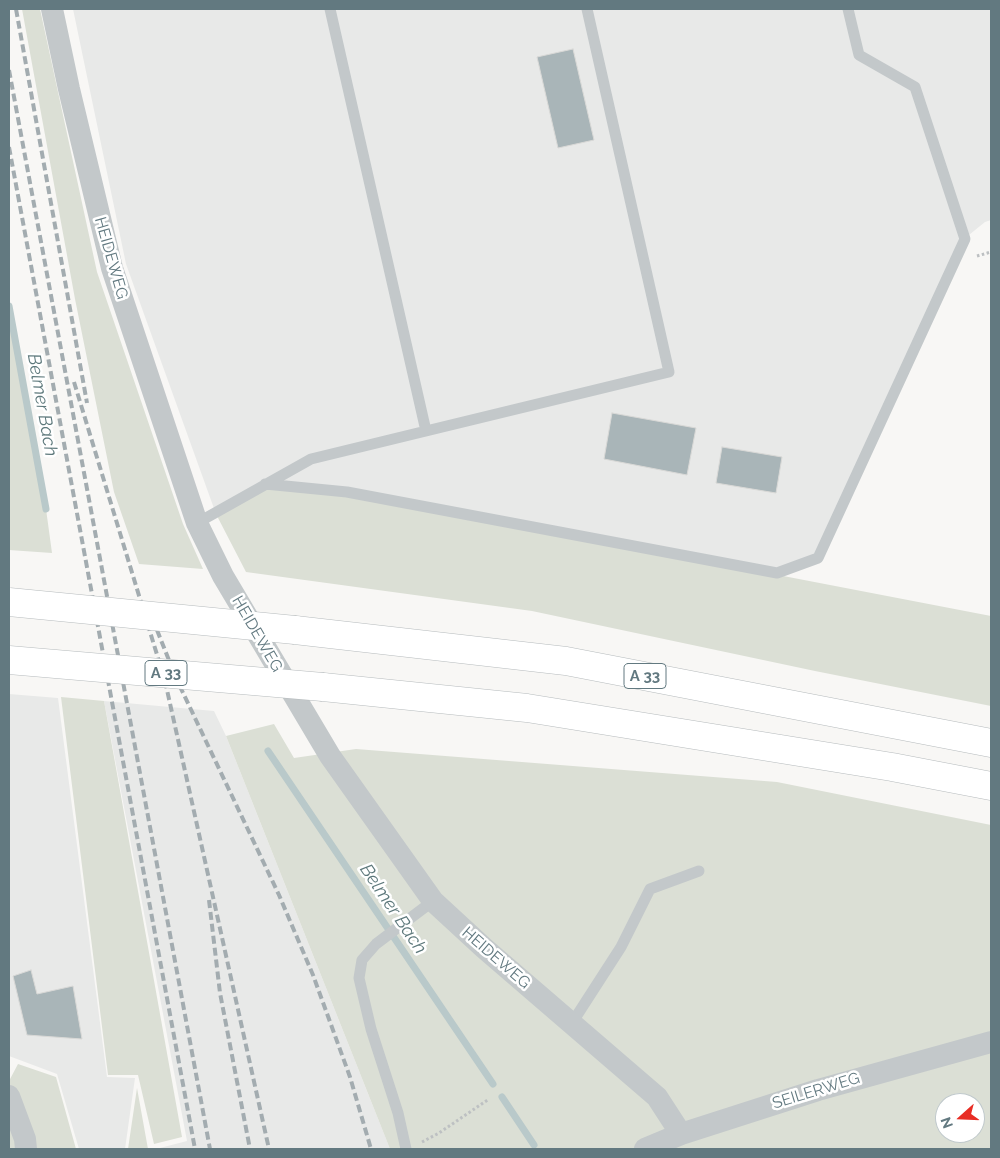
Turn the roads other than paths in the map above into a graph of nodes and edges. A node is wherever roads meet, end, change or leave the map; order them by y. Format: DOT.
graph roads {
  1 [pos="52,9"];
  2 [pos="330,9"];
  3 [pos="587,9"];
  4 [pos="848,9"];
  5 [pos="426,431"];
  6 [pos="265,484"];
  7 [pos="197,523"];
  8 [pos="9,602"];
  9 [pos="9,660"];
  10 [pos="991,743"];
  11 [pos="991,786"];
  12 [pos="699,871"];
  13 [pos="434,901"];
  14 [pos="572,1023"];
  15 [pos="991,1042"];
  16 [pos="9,1096"];
  17 [pos="680,1134"];
  18 [pos="411,1147"];
  19 [pos="26,1149"];
  20 [pos="645,1149"];
  1 -- 7 [label="street, HEIDEWEG"];
  2 -- 5 [label="lane"];
  3 -- 5 [label="lane"];
  4 -- 6 [label="lane"];
  5 -- 6 [label="lane"];
  6 -- 7 [label="lane"];
  7 -- 13 [label="street, HEIDEWEG"];
  8 -- 10 [label="highway, A 33, bridge"];
  9 -- 11 [label="highway, A 33, bridge"];
  12 -- 14 [label="lane"];
  13 -- 14 [label="street, HEIDEWEG"];
  13 -- 18 [label="lane"];
  14 -- 17 [label="street, HEIDEWEG"];
  15 -- 17 [label="street, SEILERWEG"];
  16 -- 19 [label="street"];
  17 -- 20 [label="street, SEILERWEG"];
}
